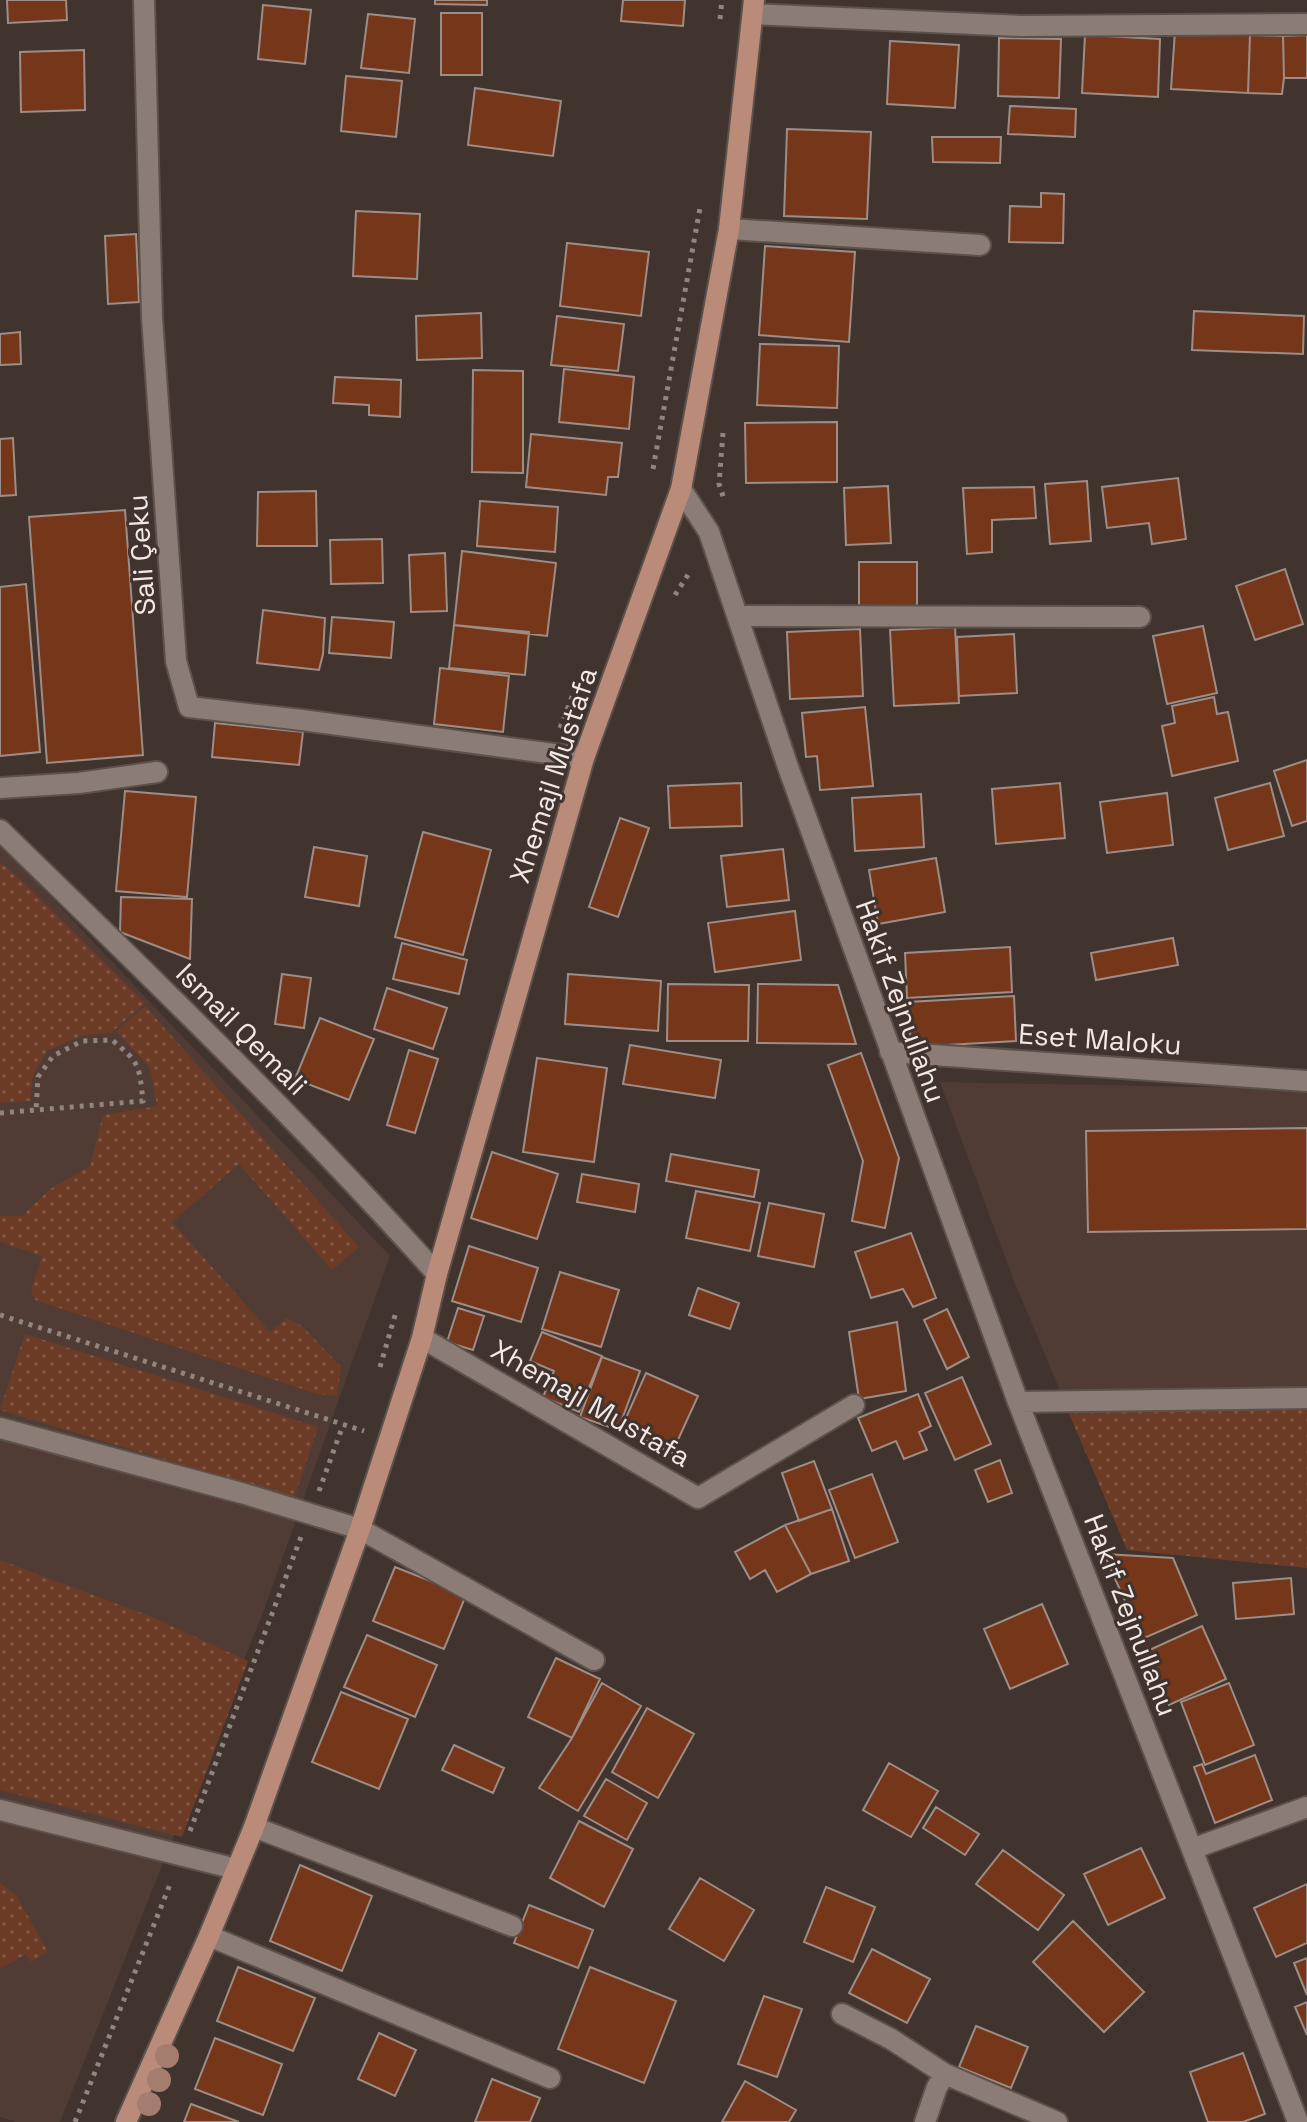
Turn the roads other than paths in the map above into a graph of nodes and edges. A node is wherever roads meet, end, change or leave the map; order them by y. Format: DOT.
graph roads {
  1 [pos="144,0"];
  2 [pos="754,7"];
  3 [pos="1307,24"];
  4 [pos="729,229"];
  5 [pos="980,245"];
  6 [pos="681,489"];
  7 [pos="739,616"];
  8 [pos="1140,617"];
  9 [pos="584,758"];
  10 [pos="157,772"];
  11 [pos="0,788"];
  12 [pos="0,830"];
  13 [pos="890,1052"];
  14 [pos="1307,1081"];
  15 [pos="437,1274"];
  16 [pos="422,1338"];
  17 [pos="1307,1398"];
  18 [pos="1018,1402"];
  19 [pos="854,1405"];
  20 [pos="0,1428"];
  21 [pos="360,1529"];
  22 [pos="594,1660"];
  23 [pos="1307,1807"];
  24 [pos="0,1810"];
  25 [pos="254,1827"];
  26 [pos="1192,1849"];
  27 [pos="236,1869"];
  28 [pos="512,1926"];
  29 [pos="209,1936"];
  30 [pos="842,2014"];
  31 [pos="945,2074"];
  32 [pos="550,2078"];
  33 [pos="126,2122"];
  34 [pos="925,2122"];
  35 [pos="1057,2122"];
  36 [pos="1298,2122"];
  1 -- 9 [label="street, Sali Çeku"];
  2 -- 3 [label="street"];
  2 -- 4 [label="main road, Xhemajl Mustafa"];
  4 -- 5 [label="street"];
  4 -- 6 [label="main road, Xhemajl Mustafa"];
  6 -- 7 [label="street, Hakif Zejnullahu"];
  6 -- 9 [label="main road, Xhemajl Mustafa"];
  7 -- 8 [label="street"];
  7 -- 13 [label="street, Hakif Zejnullahu"];
  9 -- 15 [label="main road, Xhemajl Mustafa"];
  10 -- 11 [label="street"];
  12 -- 15 [label="street, Ismail Qemali"];
  13 -- 14 [label="street, Eset Maloku"];
  13 -- 18 [label="street, Hakif Zejnullahu"];
  15 -- 16 [label="main road, Xhemajl Mustafa"];
  16 -- 19 [label="street, Xhemajl Mustafa"];
  16 -- 21 [label="main road, Xhemajl Mustafa"];
  17 -- 18 [label="street"];
  18 -- 26 [label="street, Hakif Zejnullahu"];
  20 -- 21 [label="street"];
  21 -- 22 [label="street"];
  21 -- 25 [label="main road, Xhemajl Mustafa"];
  23 -- 26 [label="street"];
  24 -- 27 [label="street"];
  25 -- 27 [label="main road, Xhemajl Mustafa"];
  25 -- 28 [label="street"];
  26 -- 36 [label="street, Hakif Zejnullahu"];
  27 -- 29 [label="main road, Xhemajl Mustafa"];
  29 -- 32 [label="street"];
  29 -- 33 [label="main road, Xhemajl Mustafa"];
  30 -- 31 [label="street"];
  31 -- 34 [label="street"];
  31 -- 35 [label="street"];
}
